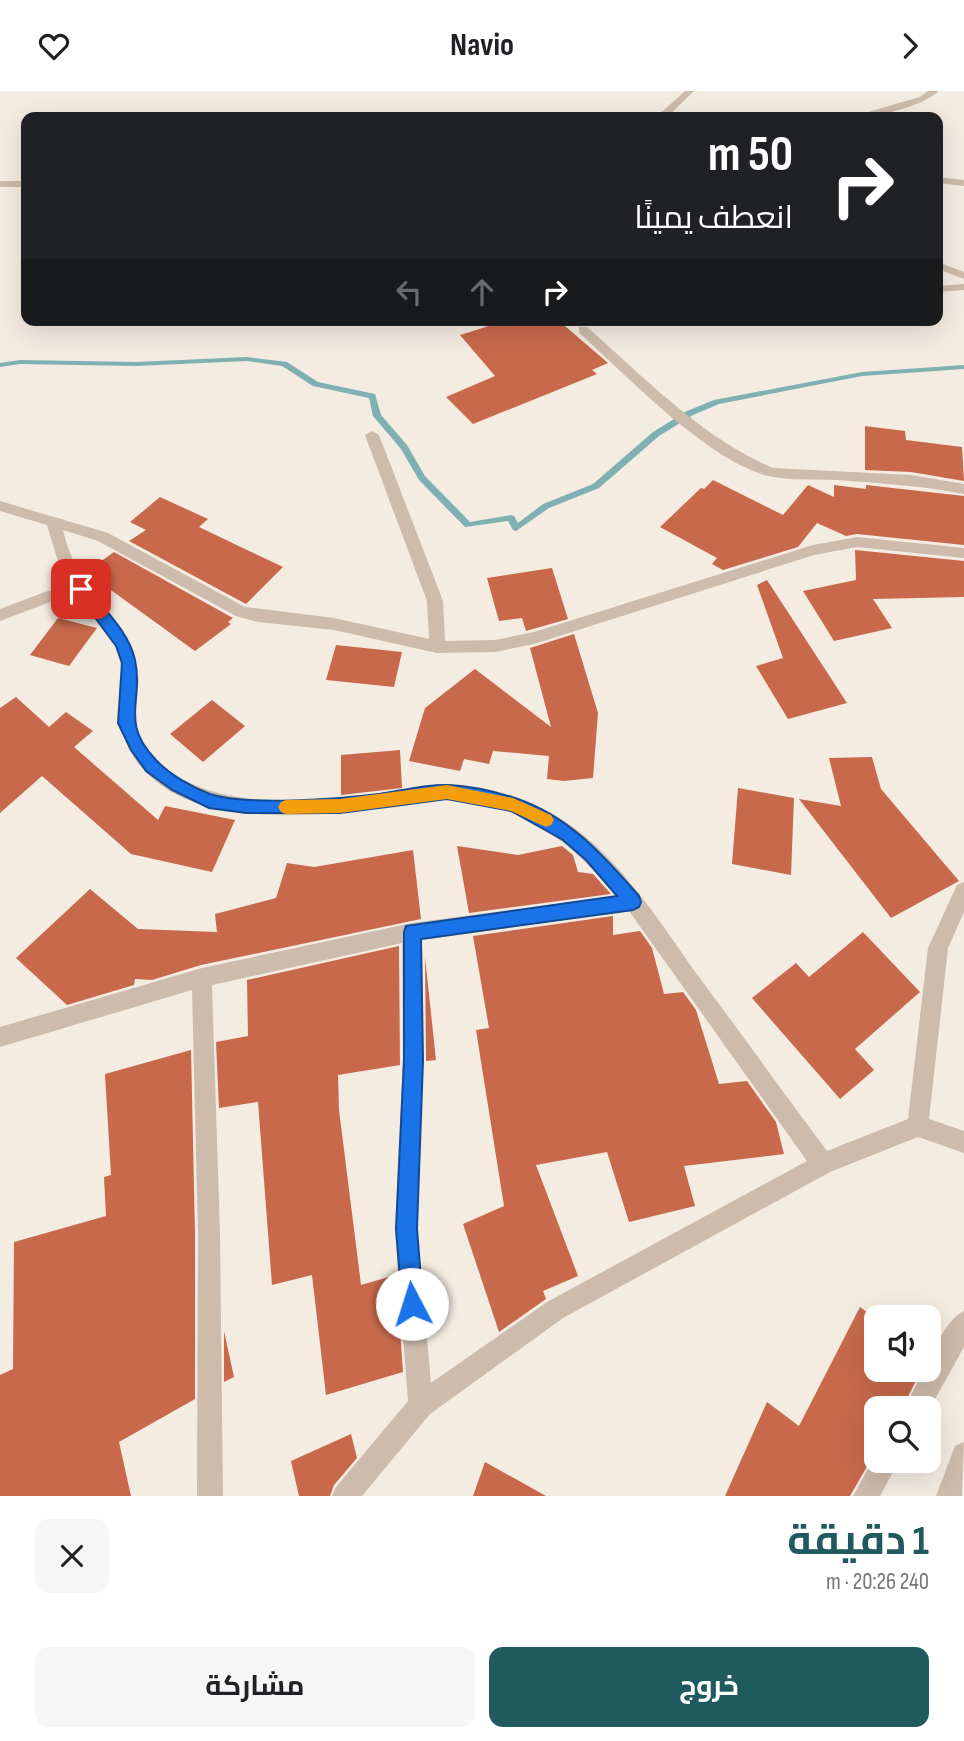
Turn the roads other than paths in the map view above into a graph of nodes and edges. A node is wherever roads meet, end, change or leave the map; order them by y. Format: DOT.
graph roads {
  1 [pos="690,91"];
  2 [pos="934,91"];
  3 [pos="667,112"];
  4 [pos="875,112"];
  5 [pos="943,181"];
  6 [pos="964,183"];
  7 [pos="0,184"];
  8 [pos="21,184"];
  9 [pos="943,267"];
  10 [pos="964,276"];
  11 [pos="964,287"];
  12 [pos="943,289"];
  13 [pos="583,330"];
  14 [pos="372,435"];
  15 [pos="964,489"];
  16 [pos="0,506"];
  17 [pos="54,523"];
  18 [pos="964,553"];
  19 [pos="81,589"];
  20 [pos="0,615"];
  21 [pos="437,647"];
  22 [pos="964,891"];
  23 [pos="633,902"];
  24 [pos="412,932"];
  25 [pos="202,978"];
  26 [pos="0,1037"];
  27 [pos="918,1126"];
  28 [pos="964,1142"];
  29 [pos="823,1164"];
  30 [pos="964,1323"];
  31 [pos="923,1396"];
  32 [pos="421,1405"];
  33 [pos="964,1455"];
  34 [pos="879,1473"];
  35 [pos="210,1496"];
  36 [pos="345,1496"];
  37 [pos="866,1496"];
  38 [pos="949,1496"];
  1 -- 3 [label="lane"];
  2 -- 4 [label="street"];
  5 -- 6 [label="street"];
  7 -- 8 [label="street"];
  9 -- 10 [label="street"];
  11 -- 12 [label="street"];
  13 -- 15 [label="street"];
  14 -- 21 [label="street"];
  16 -- 17 [label="street"];
  17 -- 19 [label="street"];
  17 -- 21 [label="street"];
  18 -- 21 [label="street"];
  19 -- 20 [label="street"];
  19 -- 23 [label="street"];
  22 -- 27 [label="street"];
  23 -- 24 [label="street"];
  23 -- 29 [label="street"];
  24 -- 25 [label="street"];
  24 -- 32 [label="street"];
  25 -- 26 [label="street"];
  25 -- 35 [label="street"];
  27 -- 28 [label="street"];
  27 -- 29 [label="street"];
  29 -- 32 [label="street"];
  30 -- 31 [label="street"];
  32 -- 36 [label="street"];
  33 -- 38 [label="street"];
  34 -- 37 [label="street"];
}
